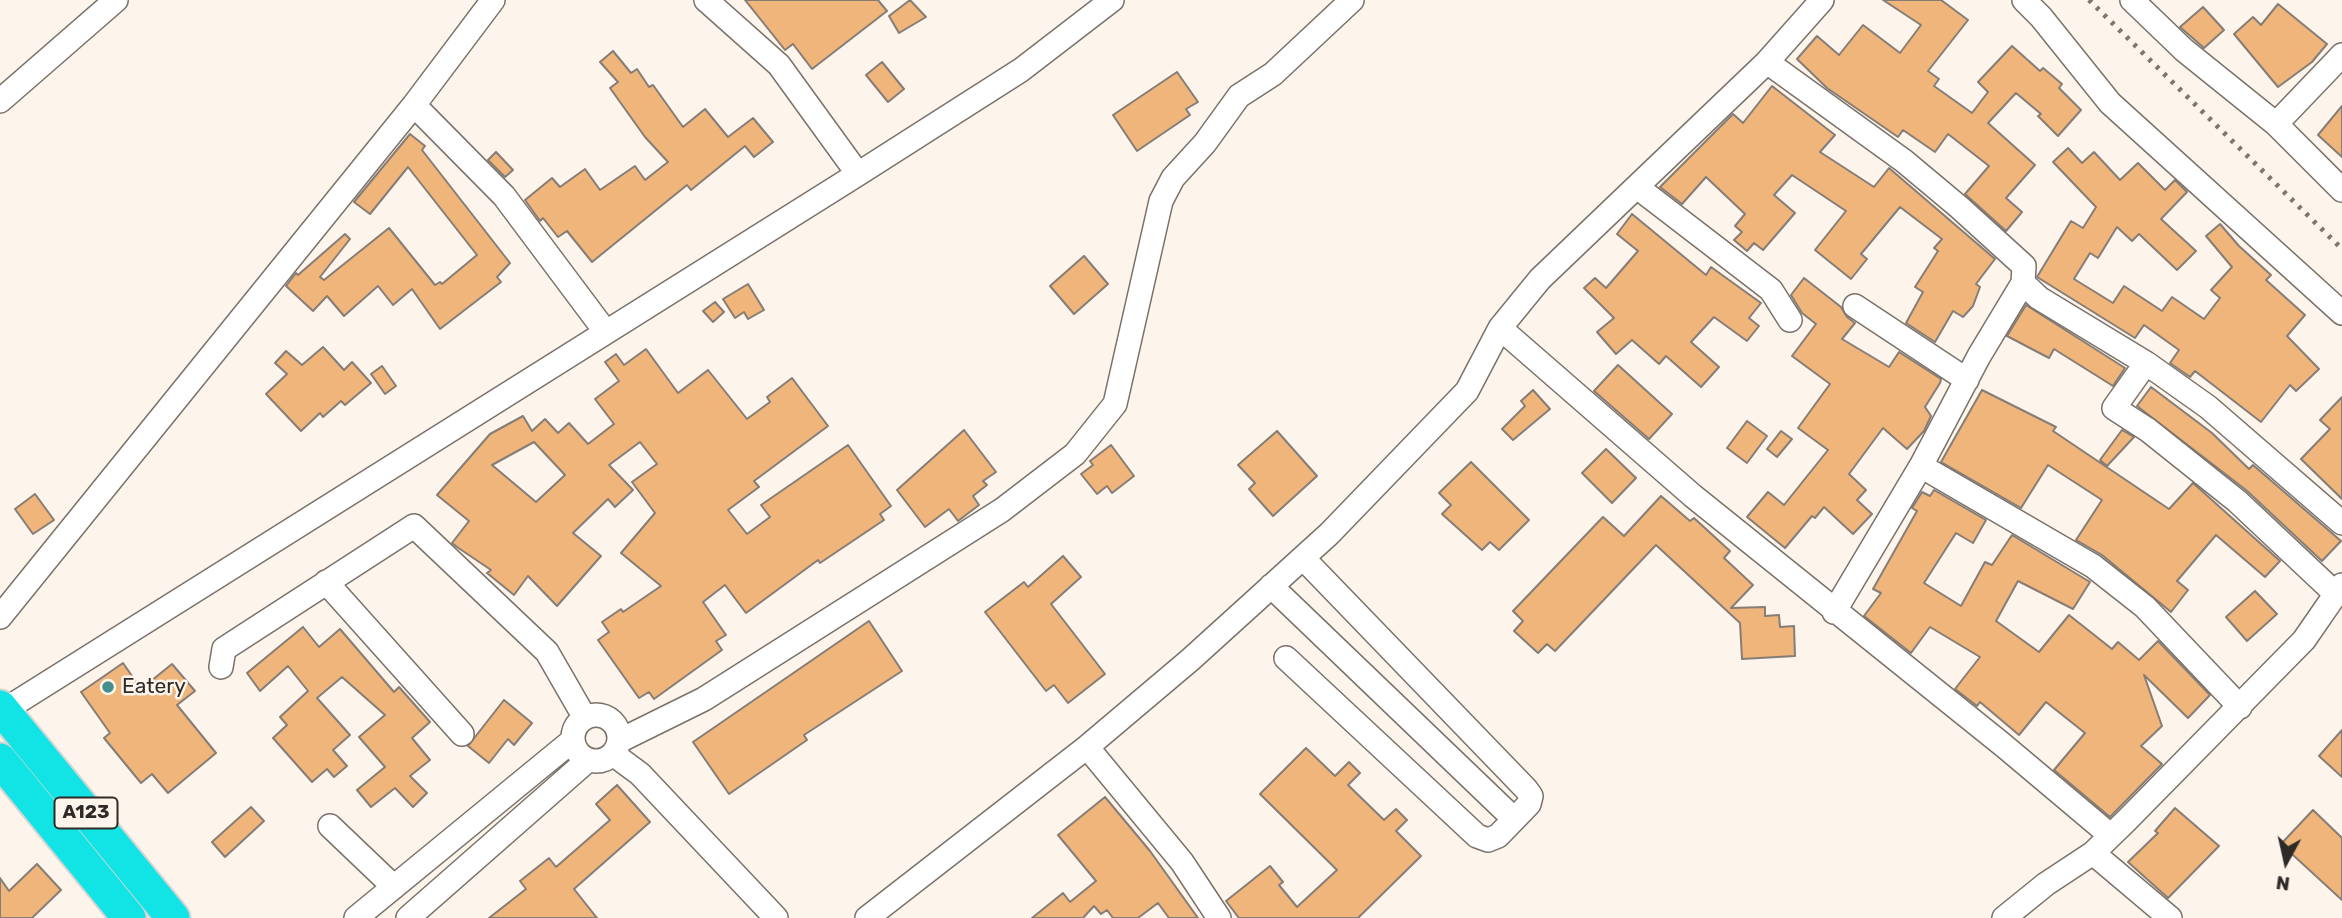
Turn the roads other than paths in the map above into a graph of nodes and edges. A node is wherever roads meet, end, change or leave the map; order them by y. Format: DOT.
graph roads {
  1 [pos="116,0"];
  2 [pos="493,0"];
  3 [pos="706,0"];
  4 [pos="1112,0"];
  5 [pos="1352,0"];
  6 [pos="1822,0"];
  7 [pos="2024,0"];
  8 [pos="2145,4"];
  9 [pos="2044,8"];
  10 [pos="2342,55"];
  11 [pos="1767,62"];
  12 [pos="0,101"];
  13 [pos="414,105"];
  14 [pos="2276,124"];
  15 [pos="858,174"];
  16 [pos="1637,187"];
  17 [pos="2342,190"];
  18 [pos="2023,283"];
  19 [pos="1855,306"];
  20 [pos="2342,313"];
  21 [pos="1790,320"];
  22 [pos="1500,328"];
  23 [pos="605,331"];
  24 [pos="2146,363"];
  25 [pos="1966,380"];
  26 [pos="1921,466"];
  27 [pos="2342,523"];
  28 [pos="1303,558"];
  29 [pos="326,582"];
  30 [pos="1271,586"];
  31 [pos="2340,590"];
  32 [pos="1834,611"];
  33 [pos="0,617"];
  34 [pos="1286,658"];
  35 [pos="220,667"];
  36 [pos="2240,708"];
  37 [pos="1,709"];
  38 [pos="585,718"];
  39 [pos="462,734"];
  40 [pos="573,740"];
  41 [pos="616,747"];
  42 [pos="1087,747"];
  43 [pos="0,760"];
  44 [pos="588,760"];
  45 [pos="1514,819"];
  46 [pos="330,826"];
  47 [pos="2110,835"];
  48 [pos="2093,853"];
  49 [pos="394,887"];
  50 [pos="130,918"];
  51 [pos="173,918"];
  52 [pos="356,918"];
  53 [pos="408,918"];
  54 [pos="776,918"];
  55 [pos="867,918"];
  56 [pos="1219,918"];
  57 [pos="2004,918"];
  58 [pos="2170,918"];
  1 -- 12 [label="street"];
  2 -- 13 [label="street"];
  3 -- 15 [label="street"];
  4 -- 15 [label="street"];
  5 -- 41 [label="street"];
  6 -- 11 [label="street"];
  7 -- 9 [label="street"];
  8 -- 14 [label="street"];
  9 -- 20 [label="street"];
  10 -- 14 [label="street"];
  11 -- 16 [label="street"];
  11 -- 18 [label="street"];
  13 -- 23 [label="street"];
  13 -- 33 [label="street"];
  14 -- 17 [label="street"];
  15 -- 23 [label="street"];
  16 -- 21 [label="street"];
  16 -- 22 [label="street"];
  18 -- 24 [label="street"];
  18 -- 25 [label="street"];
  19 -- 25 [label="street"];
  22 -- 28 [label="street"];
  22 -- 32 [label="street"];
  23 -- 37 [label="street"];
  24 -- 27 [label="street"];
  24 -- 31 [label="street"];
  25 -- 26 [label="street"];
  26 -- 32 [label="street"];
  26 -- 36 [label="street"];
  28 -- 30 [label="street"];
  28 -- 45 [label="street"];
  29 -- 35 [label="street"];
  29 -- 38 [label="street"];
  29 -- 39 [label="street"];
  30 -- 42 [label="street"];
  30 -- 45 [label="street"];
  31 -- 36 [label="street"];
  32 -- 47 [label="street"];
  34 -- 45 [label="street"];
  36 -- 47 [label="street"];
  37 -- 51 [label="highway, A123"];
  38 -- 40 [label="street"];
  38 -- 41 [label="street"];
  40 -- 44 [label="street"];
  40 -- 49 [label="street"];
  41 -- 44 [label="street"];
  41 -- 54 [label="street"];
  42 -- 55 [label="street"];
  42 -- 56 [label="street"];
  43 -- 50 [label="highway, A123"];
  44 -- 53 [label="street"];
  46 -- 49 [label="street"];
  47 -- 48 [label="street"];
  48 -- 57 [label="street"];
  48 -- 58 [label="street"];
  49 -- 52 [label="street"];
}
